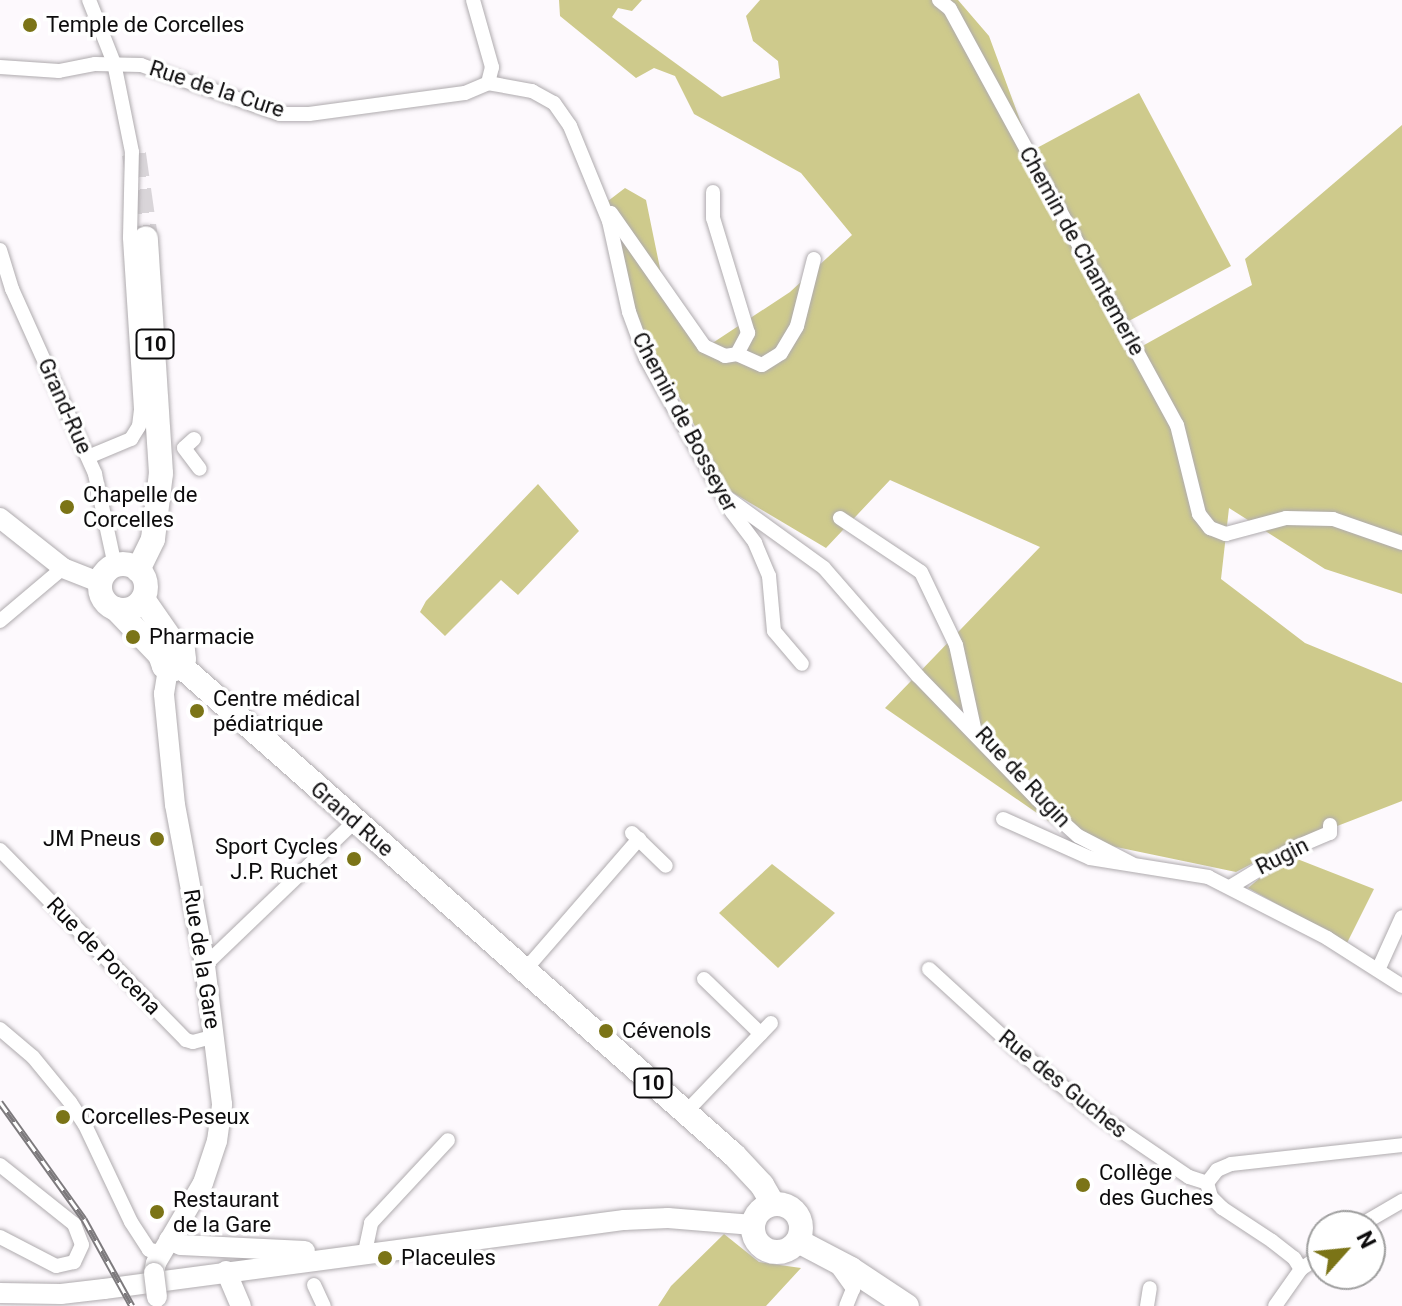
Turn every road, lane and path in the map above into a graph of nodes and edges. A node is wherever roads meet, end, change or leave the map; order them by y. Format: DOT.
graph roads {
  1 [pos="89,0"];
  2 [pos="473,0"];
  3 [pos="939,0"];
  4 [pos="114,63"];
  5 [pos="0,67"];
  6 [pos="488,83"];
  7 [pos="713,192"];
  8 [pos="599,193"];
  9 [pos="146,238"];
  10 [pos="0,250"];
  11 [pos="814,259"];
  12 [pos="737,354"];
  13 [pos="194,439"];
  14 [pos="88,457"];
  15 [pos="200,469"];
  16 [pos="722,495"];
  17 [pos="0,518"];
  18 [pos="840,518"];
  19 [pos="1402,543"];
  20 [pos="63,568"];
  21 [pos="118,573"];
  22 [pos="143,599"];
  23 [pos="116,609"];
  24 [pos="0,621"];
  25 [pos="171,659"];
  26 [pos="802,664"];
  27 [pos="975,732"];
  28 [pos="1003,819"];
  29 [pos="355,821"];
  30 [pos="1330,825"];
  31 [pos="0,850"];
  32 [pos="1132,864"];
  33 [pos="666,866"];
  34 [pos="1230,887"];
  35 [pos="1402,917"];
  36 [pos="205,965"];
  37 [pos="929,969"];
  38 [pos="525,970"];
  39 [pos="1378,970"];
  40 [pos="704,979"];
  41 [pos="1402,986"];
  42 [pos="0,1029"];
  43 [pos="215,1036"];
  44 [pos="686,1112"];
  45 [pos="448,1140"];
  46 [pos="1402,1145"];
  47 [pos="0,1165"];
  48 [pos="1207,1183"];
  49 [pos="773,1204"];
  50 [pos="753,1225"];
  51 [pos="0,1237"];
  52 [pos="798,1241"];
  53 [pos="166,1246"];
  54 [pos="365,1252"];
  55 [pos="827,1256"];
  56 [pos="1306,1266"];
  57 [pos="1301,1269"];
  58 [pos="226,1271"];
  59 [pos="314,1285"];
  60 [pos="1150,1288"];
  61 [pos="0,1293"];
  62 [pos="24,1300"];
  63 [pos="160,1302"];
  64 [pos="241,1306"];
  65 [pos="324,1306"];
  66 [pos="846,1306"];
  67 [pos="907,1306"];
  68 [pos="1147,1306"];
  69 [pos="1275,1306"];
  1 -- 4 [label="street"];
  2 -- 6 [label="street"];
  3 -- 19 [label="street, Chemin de Chantemerle"];
  4 -- 5 [label="street, Rue de la Cure"];
  4 -- 6 [label="street, Rue de la Cure"];
  4 -- 14 [label="street"];
  6 -- 8 [label="street, Chemin de Bosseyer"];
  7 -- 12 [label="street"];
  8 -- 12 [label="street"];
  8 -- 16 [label="street, Chemin de Bosseyer"];
  9 -- 21 [label="main road, 10"];
  10 -- 14 [label="street, Grand-Rue"];
  11 -- 12 [label="street"];
  13 -- 15 [label="street"];
  14 -- 21 [label="street, Grand-Rue"];
  16 -- 26 [label="street, Chemin de Bosseyer"];
  16 -- 27 [label="street"];
  17 -- 20 [label="main road"];
  18 -- 27 [label="street, Rue de Rugin"];
  20 -- 21 [label="main road"];
  20 -- 24 [label="street"];
  21 -- 22 [label="main road"];
  21 -- 23 [label="main road"];
  22 -- 23 [label="main road"];
  22 -- 25 [label="main road, 10"];
  23 -- 25 [label="main road, 10"];
  25 -- 29 [label="main road, Grand Rue / 10"];
  25 -- 36 [label="main road, Rue de la Gare"];
  27 -- 32 [label="street, Rue de Rugin"];
  28 -- 32 [label="street, Rue de Rugin"];
  29 -- 36 [label="street"];
  29 -- 38 [label="main road, Grand Rue / 10"];
  30 -- 34 [label="street, Rugin"];
  31 -- 43 [label="street, Rue de Porcena"];
  32 -- 34 [label="street, Rue de Rugin"];
  33 -- 38 [label="street"];
  34 -- 39 [label="street, Rue de Rugin"];
  35 -- 39 [label="street"];
  36 -- 43 [label="main road, Rue de la Gare"];
  37 -- 48 [label="street, Rue des Guches"];
  38 -- 44 [label="main road, 10"];
  39 -- 41 [label="street, Rue de Rugin"];
  40 -- 44 [label="street"];
  42 -- 53 [label="street"];
  43 -- 53 [label="main road, Rue de la Gare"];
  44 -- 49 [label="main road, 10"];
  45 -- 54 [label="street"];
  46 -- 48 [label="street"];
  47 -- 51 [label="street"];
  48 -- 57 [label="street"];
  49 -- 50 [label="main road"];
  49 -- 52 [label="main road"];
  50 -- 52 [label="main road"];
  50 -- 54 [label="main road"];
  52 -- 55 [label="main road"];
  53 -- 54 [label="main road"];
  53 -- 63 [label="main road, Rue de la Gare, bridge"];
  54 -- 58 [label="main road"];
  55 -- 66 [label="street"];
  55 -- 67 [label="main road"];
  56 -- 57 [label="street"];
  57 -- 69 [label="street"];
  58 -- 62 [label="main road"];
  58 -- 64 [label="main road"];
  59 -- 65 [label="street"];
  60 -- 68 [label="street"];
  61 -- 62 [label="main road"];
}
